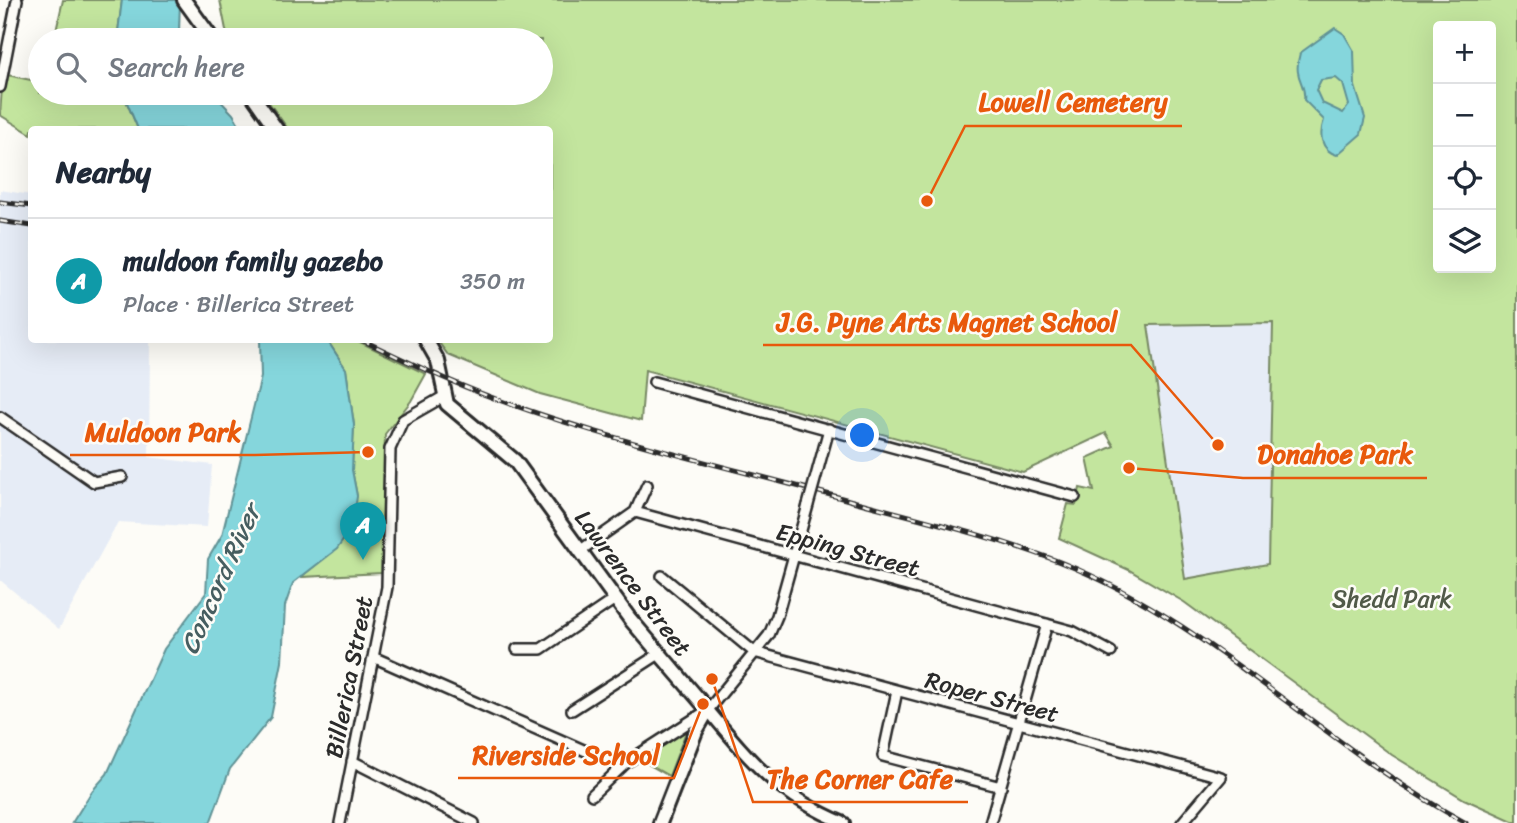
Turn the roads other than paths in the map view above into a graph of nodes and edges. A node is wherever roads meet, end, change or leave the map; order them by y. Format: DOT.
graph roads {
  1 [pos="17,0"];
  2 [pos="184,0"];
  3 [pos="204,28"];
  4 [pos="0,87"];
  5 [pos="259,105"];
  6 [pos="274,126"];
  7 [pos="428,343"];
  8 [pos="654,382"];
  9 [pos="443,397"];
  10 [pos="0,417"];
  11 [pos="829,429"];
  12 [pos="122,477"];
  13 [pos="647,485"];
  14 [pos="1075,497"];
  15 [pos="635,512"];
  16 [pos="580,550"];
  17 [pos="794,555"];
  18 [pos="662,576"];
  19 [pos="615,599"];
  20 [pos="1047,624"];
  21 [pos="517,649"];
  22 [pos="754,652"];
  23 [pos="1111,652"];
  24 [pos="659,654"];
  25 [pos="373,657"];
  26 [pos="897,691"];
  27 [pos="572,710"];
  28 [pos="708,710"];
  29 [pos="1018,725"];
  30 [pos="352,761"];
  31 [pos="622,766"];
  32 [pos="1001,787"];
  33 [pos="592,795"];
  34 [pos="341,823"];
  35 [pos="474,823"];
  36 [pos="660,823"];
  37 [pos="844,823"];
  38 [pos="990,823"];
  39 [pos="1182,823"];
  1 -- 4 [label="street"];
  2 -- 3 [label="main road"];
  5 -- 6 [label="main road"];
  7 -- 9 [label="main road"];
  8 -- 11 [label="street"];
  9 -- 16 [label="main road, Lawrence Street"];
  9 -- 25 [label="street, Billerica Street"];
  10 -- 12 [label="street"];
  11 -- 14 [label="street"];
  11 -- 17 [label="street, bridge"];
  13 -- 15 [label="street"];
  15 -- 16 [label="street"];
  15 -- 17 [label="street, Epping Street"];
  16 -- 19 [label="main road, Lawrence Street"];
  17 -- 20 [label="street, Epping Street"];
  17 -- 22 [label="street"];
  18 -- 22 [label="street"];
  19 -- 21 [label="street"];
  19 -- 24 [label="main road, Lawrence Street"];
  20 -- 23 [label="street, Epping Street"];
  20 -- 29 [label="street"];
  22 -- 26 [label="street, Roper Street"];
  22 -- 28 [label="street"];
  24 -- 27 [label="street"];
  24 -- 28 [label="main road, Lawrence Street"];
  25 -- 30 [label="street, Billerica Street"];
  25 -- 31 [label="street"];
  26 -- 29 [label="street, Roper Street"];
  26 -- 32 [label="street"];
  28 -- 31 [label="street"];
  28 -- 36 [label="main road"];
  28 -- 37 [label="street, Lawrence Street"];
  29 -- 32 [label="street"];
  29 -- 39 [label="street, Roper Street"];
  30 -- 34 [label="street, Billerica Street"];
  30 -- 35 [label="street"];
  31 -- 33 [label="street"];
  32 -- 38 [label="street"];
}
